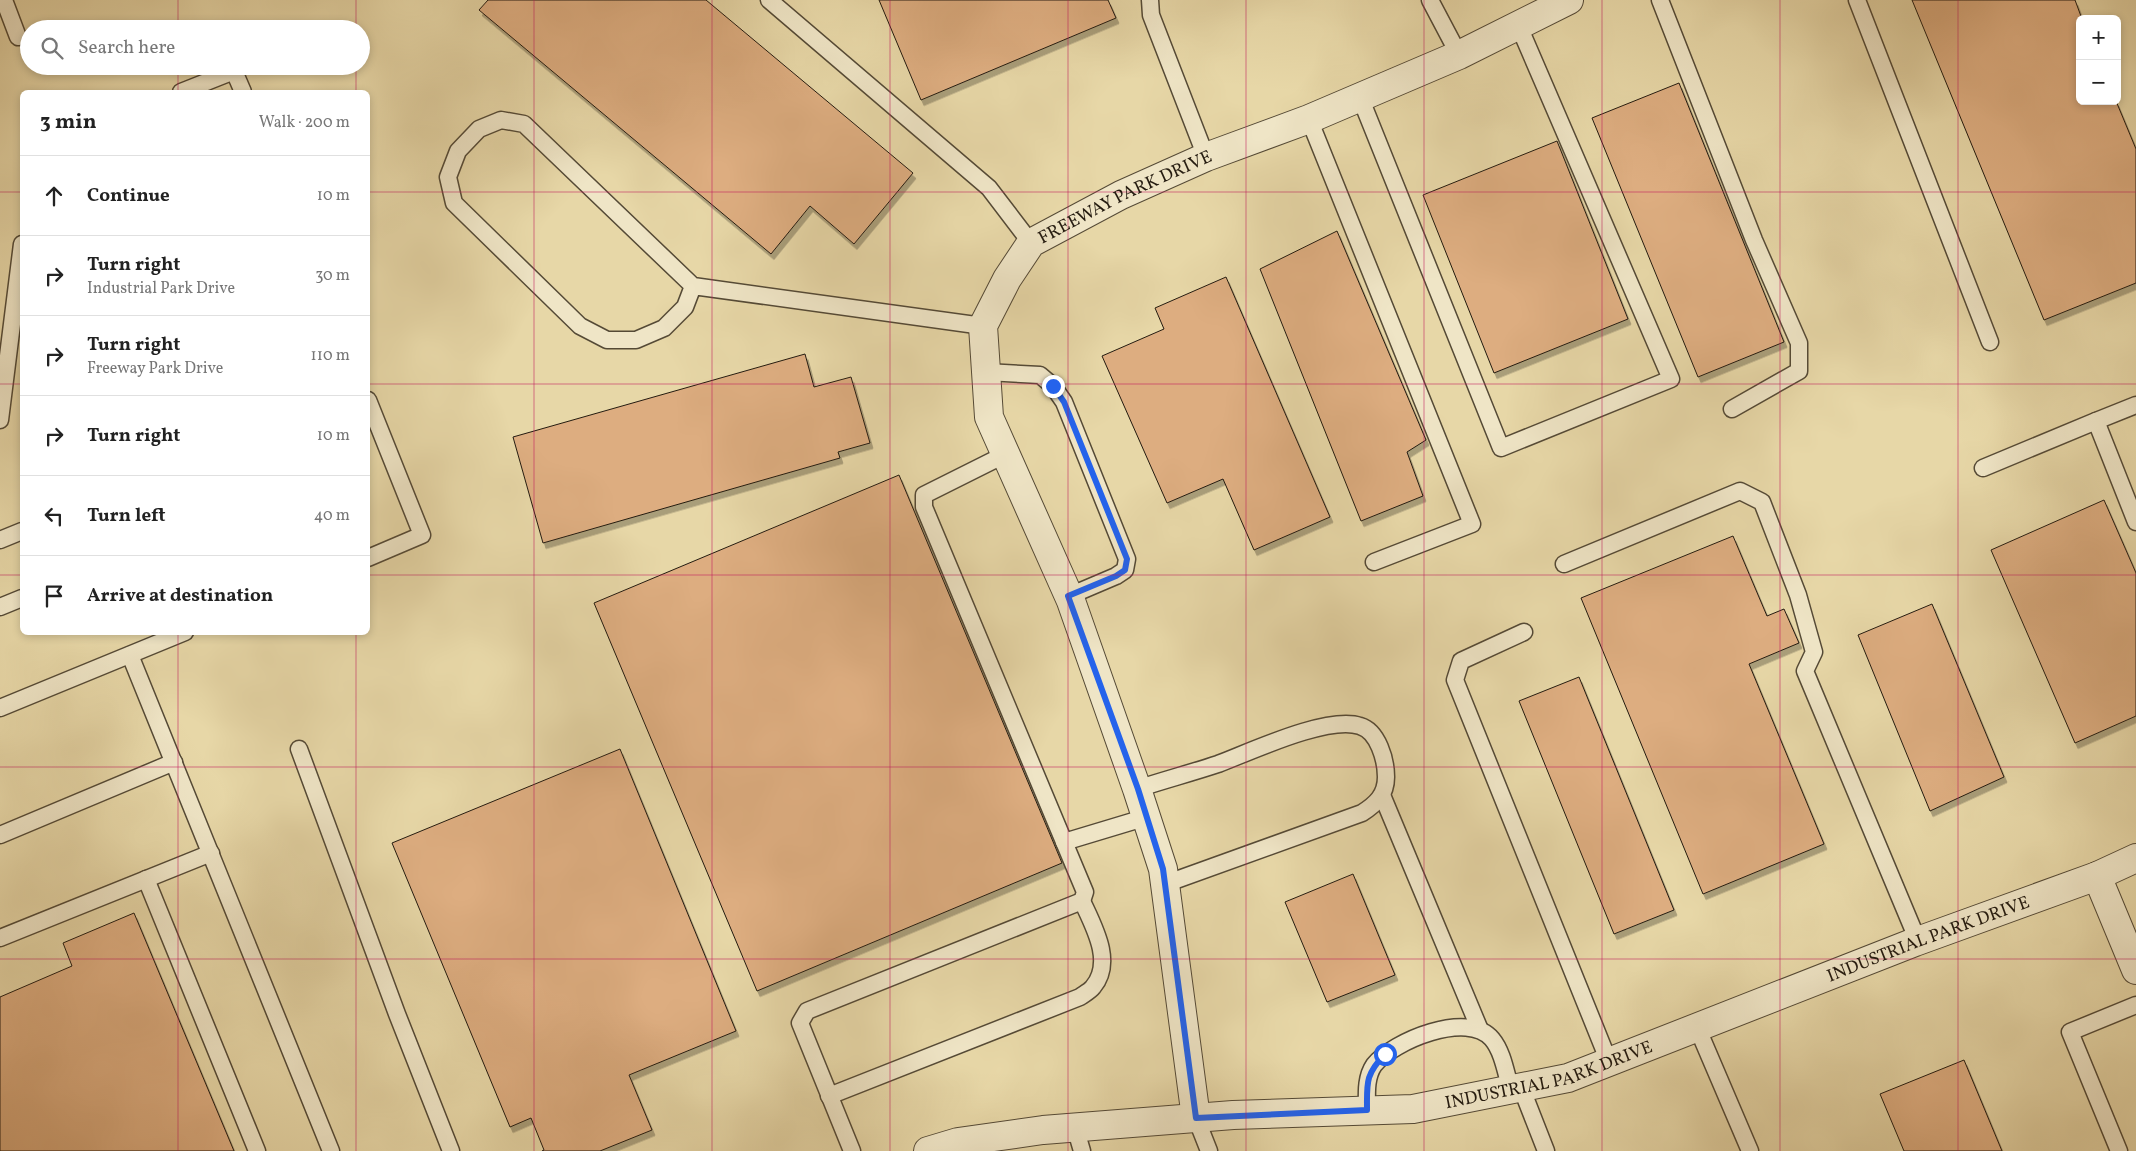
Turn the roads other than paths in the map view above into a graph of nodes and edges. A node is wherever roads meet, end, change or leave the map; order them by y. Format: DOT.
graph roads {
  1 [pos="4,0"];
  2 [pos="769,0"];
  3 [pos="1150,0"];
  4 [pos="1430,0"];
  5 [pos="1569,0"];
  6 [pos="1660,0"];
  7 [pos="1858,0"];
  8 [pos="1518,24"];
  9 [pos="18,37"];
  10 [pos="1458,55"];
  11 [pos="224,75"];
  12 [pos="236,75"];
  13 [pos="186,90"];
  14 [pos="241,90"];
  15 [pos="1360,97"];
  16 [pos="1309,119"];
  17 [pos="1206,157"];
  18 [pos="1032,243"];
  19 [pos="20,254"];
  20 [pos="693,286"];
  21 [pos="983,326"];
  22 [pos="6,328"];
  23 [pos="1990,342"];
  24 [pos="986,372"];
  25 [pos="370,405"];
  26 [pos="2136,405"];
  27 [pos="1732,409"];
  28 [pos="0,420"];
  29 [pos="2096,421"];
  30 [pos="1006,454"];
  31 [pos="1983,468"];
  32 [pos="2136,522"];
  33 [pos="20,532"];
  34 [pos="0,540"];
  35 [pos="370,557"];
  36 [pos="1374,562"];
  37 [pos="1564,564"];
  38 [pos="1068,596"];
  39 [pos="20,599"];
  40 [pos="0,607"];
  41 [pos="1524,632"];
  42 [pos="178,635"];
  43 [pos="130,655"];
  44 [pos="0,708"];
  45 [pos="299,749"];
  46 [pos="174,762"];
  47 [pos="1138,789"];
  48 [pos="1382,795"];
  49 [pos="1147,817"];
  50 [pos="0,835"];
  51 [pos="1064,842"];
  52 [pos="211,853"];
  53 [pos="2136,858"];
  54 [pos="2098,876"];
  55 [pos="146,879"];
  56 [pos="1165,884"];
  57 [pos="1082,901"];
  58 [pos="0,938"];
  59 [pos="1918,941"];
  60 [pos="2136,970"];
  61 [pos="2136,1004"];
  62 [pos="1697,1028"];
  63 [pos="1480,1030"];
  64 [pos="1609,1062"];
  65 [pos="1516,1088"];
  66 [pos="829,1096"];
  67 [pos="1367,1110"];
  68 [pos="1196,1118"];
  69 [pos="1078,1139"];
  70 [pos="257,1151"];
  71 [pos="331,1151"];
  72 [pos="451,1151"];
  73 [pos="852,1151"];
  74 [pos="928,1151"];
  75 [pos="1209,1151"];
  76 [pos="1546,1151"];
  77 [pos="1750,1151"];
  78 [pos="2119,1151"];
  1 -- 9 [label="lane"];
  2 -- 18 [label="lane"];
  3 -- 17 [label="lane"];
  4 -- 10 [label="lane"];
  5 -- 8 [label="street, FREEWAY PARK DRIVE"];
  6 -- 27 [label="lane"];
  7 -- 23 [label="lane"];
  8 -- 10 [label="street, FREEWAY PARK DRIVE"];
  8 -- 15 [label="lane"];
  10 -- 15 [label="street, FREEWAY PARK DRIVE"];
  11 -- 13 [label="lane"];
  12 -- 14 [label="lane"];
  15 -- 16 [label="street, FREEWAY PARK DRIVE"];
  16 -- 17 [label="street, FREEWAY PARK DRIVE"];
  16 -- 36 [label="lane"];
  17 -- 18 [label="street, FREEWAY PARK DRIVE"];
  18 -- 21 [label="street, FREEWAY PARK DRIVE"];
  19 -- 22 [label="lane"];
  20 -- 20 [label="lane"];
  20 -- 21 [label="lane"];
  21 -- 24 [label="street"];
  22 -- 28 [label="lane"];
  24 -- 30 [label="street"];
  24 -- 38 [label="lane"];
  25 -- 35 [label="lane"];
  26 -- 29 [label="lane"];
  29 -- 31 [label="lane"];
  29 -- 32 [label="lane"];
  30 -- 38 [label="street"];
  30 -- 51 [label="lane"];
  33 -- 34 [label="lane"];
  37 -- 59 [label="lane"];
  38 -- 47 [label="street"];
  39 -- 40 [label="lane"];
  41 -- 64 [label="lane"];
  42 -- 43 [label="lane"];
  43 -- 44 [label="lane"];
  43 -- 46 [label="lane"];
  45 -- 72 [label="lane"];
  46 -- 50 [label="lane"];
  46 -- 52 [label="lane"];
  47 -- 48 [label="lane"];
  47 -- 49 [label="street"];
  48 -- 56 [label="lane"];
  48 -- 63 [label="lane"];
  49 -- 51 [label="lane"];
  49 -- 56 [label="street"];
  51 -- 57 [label="lane"];
  52 -- 55 [label="lane"];
  52 -- 71 [label="lane"];
  53 -- 54 [label="street, INDUSTRIAL PARK DRIVE"];
  54 -- 59 [label="street, INDUSTRIAL PARK DRIVE"];
  54 -- 60 [label="street"];
  55 -- 58 [label="lane"];
  55 -- 70 [label="lane"];
  56 -- 68 [label="street"];
  57 -- 66 [label="lane"];
  57 -- 66 [label="lane"];
  59 -- 62 [label="street, INDUSTRIAL PARK DRIVE"];
  61 -- 78 [label="lane"];
  62 -- 64 [label="street, INDUSTRIAL PARK DRIVE"];
  62 -- 77 [label="lane"];
  63 -- 65 [label="lane"];
  63 -- 67 [label="lane"];
  64 -- 65 [label="street, INDUSTRIAL PARK DRIVE"];
  65 -- 67 [label="street, INDUSTRIAL PARK DRIVE"];
  65 -- 76 [label="lane"];
  66 -- 73 [label="lane"];
  67 -- 68 [label="street, INDUSTRIAL PARK DRIVE"];
  68 -- 69 [label="street, INDUSTRIAL PARK DRIVE"];
  68 -- 75 [label="lane"];
  69 -- 74 [label="street, INDUSTRIAL PARK DRIVE"];
}
